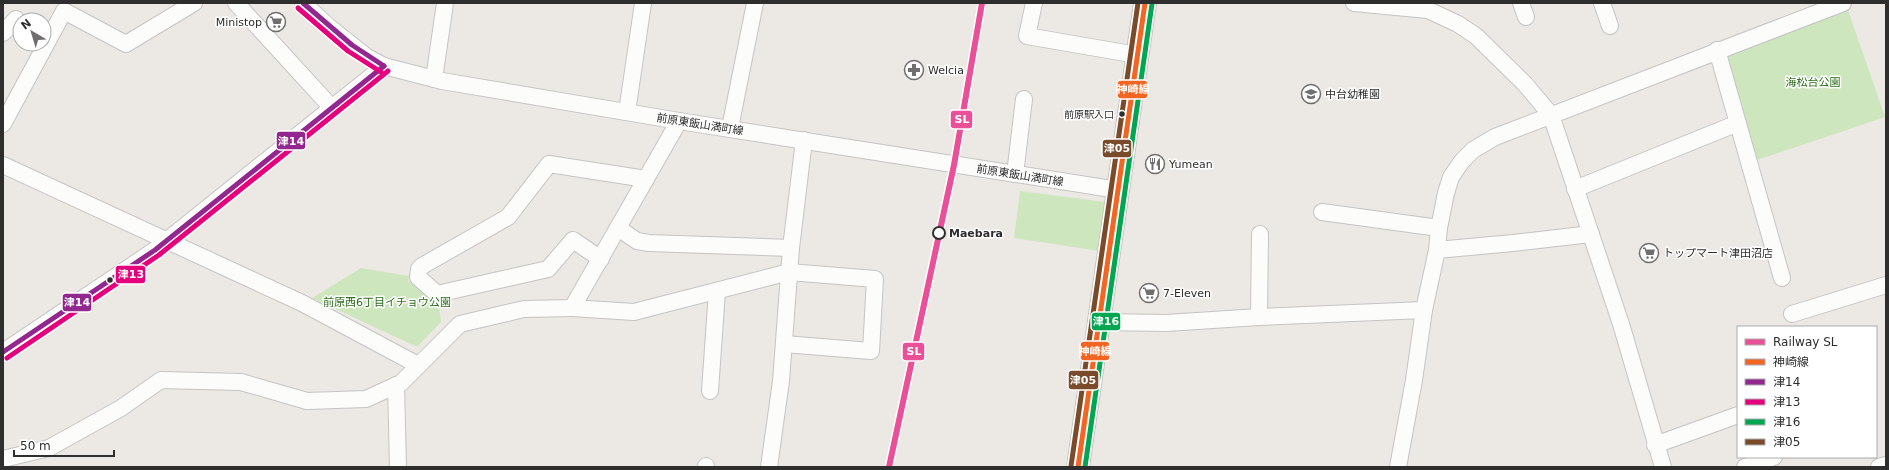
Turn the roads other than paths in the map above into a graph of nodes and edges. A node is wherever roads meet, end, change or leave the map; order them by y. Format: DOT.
graph roads {
  1 [pos="194,3"];
  2 [pos="236,3"];
  3 [pos="303,3"];
  4 [pos="446,3"];
  5 [pos="643,3"];
  6 [pos="755,3"];
  7 [pos="1034,3"];
  8 [pos="1145,3"];
  9 [pos="1354,3"];
  10 [pos="1602,3"];
  11 [pos="1843,3"];
  12 [pos="1428,6"];
  13 [pos="12,23"];
  14 [pos="1610,26"];
  15 [pos="3,33"];
  16 [pos="1717,50"];
  17 [pos="1138,56"];
  18 [pos="384,66"];
  19 [pos="434,79"];
  20 [pos="1024,99"];
  21 [pos="332,108"];
  22 [pos="627,112"];
  23 [pos="1551,115"];
  24 [pos="679,121"];
  25 [pos="1738,123"];
  26 [pos="3,124"];
  27 [pos="730,128"];
  28 [pos="804,140"];
  29 [pos="3,165"];
  30 [pos="1015,174"];
  31 [pos="646,179"];
  32 [pos="1575,189"];
  33 [pos="1118,190"];
  34 [pos="1322,212"];
  35 [pos="618,228"];
  36 [pos="1439,228"];
  37 [pos="1260,234"];
  38 [pos="1591,234"];
  39 [pos="167,241"];
  40 [pos="791,248"];
  41 [pos="1437,250"];
  42 [pos="600,259"];
  43 [pos="789,272"];
  44 [pos="1782,278"];
  45 [pos="1886,285"];
  46 [pos="717,291"];
  47 [pos="572,308"];
  48 [pos="1424,310"];
  49 [pos="1792,314"];
  50 [pos="1259,317"];
  51 [pos="1099,322"];
  52 [pos="784,344"];
  53 [pos="3,352"];
  54 [pos="418,365"];
  55 [pos="396,385"];
  56 [pos="710,392"];
  57 [pos="1737,415"];
  58 [pos="1656,445"];
  59 [pos="1771,458"];
  60 [pos="3,459"];
  61 [pos="1886,465"];
  62 [pos="398,467"];
  63 [pos="769,467"];
  64 [pos="1078,467"];
  65 [pos="1398,467"];
  66 [pos="1663,467"];
  67 [pos="1746,467"];
  68 [pos="1879,467"];
  1 -- 26 [label="street"];
  2 -- 21 [label="street"];
  3 -- 18 [label="street, 前原東飯山満町線"];
  4 -- 19 [label="street"];
  5 -- 22 [label="street"];
  6 -- 27 [label="street"];
  7 -- 17 [label="street"];
  8 -- 17 [label="highway"];
  9 -- 12 [label="street"];
  10 -- 14 [label="street"];
  11 -- 16 [label="street"];
  12 -- 23 [label="street"];
  13 -- 15 [label="street"];
  16 -- 23 [label="street"];
  16 -- 25 [label="street"];
  17 -- 33 [label="highway"];
  18 -- 19 [label="street, 前原東飯山満町線"];
  18 -- 21 [label="street"];
  19 -- 22 [label="street, 前原東飯山満町線"];
  20 -- 30 [label="street"];
  21 -- 39 [label="street"];
  22 -- 24 [label="street, 前原東飯山満町線"];
  23 -- 32 [label="street"];
  23 -- 36 [label="street"];
  24 -- 27 [label="street, 前原東飯山満町線"];
  24 -- 31 [label="street"];
  25 -- 32 [label="street"];
  25 -- 44 [label="street"];
  27 -- 28 [label="street, 前原東飯山満町線"];
  28 -- 30 [label="street, 前原東飯山満町線"];
  28 -- 40 [label="street"];
  29 -- 39 [label="street"];
  30 -- 33 [label="street, 前原東飯山満町線"];
  31 -- 35 [label="street"];
  31 -- 42 [label="street"];
  32 -- 38 [label="street"];
  33 -- 51 [label="highway"];
  34 -- 36 [label="street"];
  35 -- 40 [label="street"];
  35 -- 42 [label="street"];
  36 -- 41 [label="street"];
  37 -- 50 [label="street"];
  38 -- 41 [label="street"];
  38 -- 58 [label="street"];
  39 -- 53 [label="street"];
  39 -- 54 [label="street"];
  40 -- 43 [label="street"];
  41 -- 48 [label="street"];
  42 -- 47 [label="street"];
  43 -- 46 [label="street"];
  43 -- 52 [label="street"];
  43 -- 52 [label="street"];
  45 -- 49 [label="street"];
  46 -- 47 [label="street"];
  46 -- 56 [label="street"];
  47 -- 54 [label="street"];
  48 -- 50 [label="street"];
  48 -- 65 [label="street"];
  50 -- 51 [label="street"];
  51 -- 64 [label="highway"];
  52 -- 63 [label="street"];
  54 -- 55 [label="street"];
  55 -- 60 [label="street"];
  55 -- 62 [label="street"];
  57 -- 58 [label="street"];
  58 -- 66 [label="street"];
  59 -- 67 [label="street"];
  61 -- 68 [label="street"];
}
